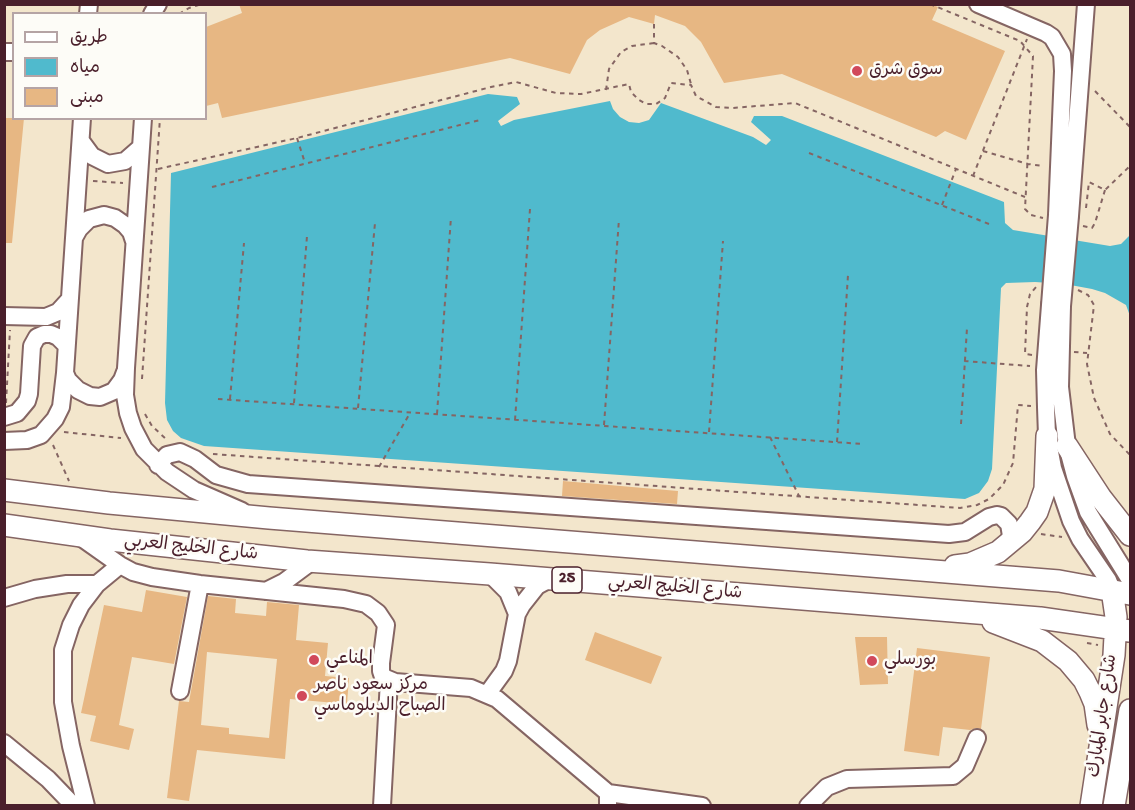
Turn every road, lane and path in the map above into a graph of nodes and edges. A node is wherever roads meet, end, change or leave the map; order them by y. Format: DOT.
graph roads {
  1 [pos="202,4"];
  2 [pos="930,4"];
  3 [pos="978,4"];
  4 [pos="1086,4"];
  5 [pos="182,12"];
  6 [pos="654,24"];
  7 [pos="1032,27"];
  8 [pos="654,44"];
  9 [pos="1025,45"];
  10 [pos="1081,77"];
  11 [pos="691,85"];
  12 [pos="606,90"];
  13 [pos="82,120"];
  14 [pos="143,120"];
  15 [pos="160,120"];
  16 [pos="480,120"];
  17 [pos="1131,127"];
  18 [pos="297,138"];
  19 [pos="81,141"];
  20 [pos="141,147"];
  21 [pos="983,151"];
  22 [pos="809,153"];
  23 [pos="305,163"];
  24 [pos="1028,164"];
  25 [pos="1050,166"];
  26 [pos="1131,166"];
  27 [pos="157,169"];
  28 [pos="956,169"];
  29 [pos="974,176"];
  30 [pos="78,180"];
  31 [pos="138,184"];
  32 [pos="156,186"];
  33 [pos="212,186"];
  34 [pos="1024,197"];
  35 [pos="942,205"];
  36 [pos="1087,208"];
  37 [pos="530,209"];
  38 [pos="1027,212"];
  39 [pos="1064,216"];
  40 [pos="451,217"];
  41 [pos="619,219"];
  42 [pos="375,223"];
  43 [pos="989,224"];
  44 [pos="307,236"];
  45 [pos="74,239"];
  46 [pos="723,241"];
  47 [pos="134,242"];
  48 [pos="243,243"];
  49 [pos="848,275"];
  50 [pos="1039,285"];
  51 [pos="1072,289"];
  52 [pos="69,300"];
  53 [pos="1056,306"];
  54 [pos="8,316"];
  55 [pos="967,328"];
  56 [pos="66,345"];
  57 [pos="1072,352"];
  58 [pos="1087,353"];
  59 [pos="1037,355"];
  60 [pos="964,361"];
  61 [pos="1036,366"];
  62 [pos="126,368"];
  63 [pos="65,372"];
  64 [pos="141,388"];
  65 [pos="218,399"];
  66 [pos="230,400"];
  67 [pos="294,404"];
  68 [pos="142,406"];
  69 [pos="1032,406"];
  70 [pos="358,409"];
  71 [pos="410,412"];
  72 [pos="437,414"];
  73 [pos="5,417"];
  74 [pos="515,420"];
  75 [pos="961,424"];
  76 [pos="604,426"];
  77 [pos="46,431"];
  78 [pos="709,433"];
  79 [pos="1047,436"];
  80 [pos="770,437"];
  81 [pos="139,440"];
  82 [pos="4,441"];
  83 [pos="837,442"];
  84 [pos="862,444"];
  85 [pos="1067,446"];
  86 [pos="212,454"];
  87 [pos="1131,454"];
  88 [pos="158,465"];
  89 [pos="379,467"];
  90 [pos="59,481"];
  91 [pos="4,490"];
  92 [pos="799,496"];
  93 [pos="269,518"];
  94 [pos="11,528"];
  95 [pos="1131,535"];
  96 [pos="78,536"];
  97 [pos="1009,543"];
  98 [pos="311,562"];
  99 [pos="120,565"];
  100 [pos="911,568"];
  101 [pos="490,573"];
  102 [pos="550,579"];
  103 [pos="97,584"];
  104 [pos="200,584"];
  105 [pos="1124,588"];
  106 [pos="265,591"];
  107 [pos="4,598"];
  108 [pos="958,612"];
  109 [pos="518,614"];
  110 [pos="1123,629"];
  111 [pos="389,680"];
  112 [pos="180,691"];
  113 [pos="488,693"];
  114 [pos="1131,710"];
  115 [pos="977,738"];
  116 [pos="4,743"];
  117 [pos="1100,748"];
  118 [pos="1124,785"];
  119 [pos="608,799"];
  120 [pos="74,806"];
  121 [pos="86,806"];
  122 [pos="382,806"];
  123 [pos="702,806"];
  124 [pos="808,806"];
  125 [pos="1091,806"];
  126 [pos="1114,806"];
  1 -- 5 [label="path"];
  2 -- 9 [label="path"];
  3 -- 7 [label="street"];
  4 -- 10 [label="street"];
  6 -- 8 [label="path"];
  7 -- 9 [label="path"];
  7 -- 39 [label="street"];
  8 -- 11 [label="path"];
  8 -- 12 [label="path"];
  9 -- 21 [label="path"];
  9 -- 24 [label="path"];
  10 -- 17 [label="path"];
  10 -- 39 [label="street"];
  11 -- 12 [label="path"];
  11 -- 28 [label="path"];
  12 -- 18 [label="path"];
  13 -- 19 [label="street"];
  14 -- 20 [label="street"];
  15 -- 27 [label="path"];
  16 -- 23 [label="path"];
  18 -- 23 [label="path"];
  18 -- 27 [label="path"];
  19 -- 20 [label="street"];
  19 -- 30 [label="street"];
  20 -- 31 [label="street"];
  21 -- 24 [label="path"];
  21 -- 29 [label="path"];
  22 -- 35 [label="path"];
  23 -- 33 [label="path"];
  24 -- 25 [label="path"];
  24 -- 34 [label="path"];
  26 -- 36 [label="path"];
  27 -- 32 [label="path"];
  28 -- 29 [label="path"];
  28 -- 35 [label="path"];
  29 -- 34 [label="path"];
  30 -- 31 [label="path"];
  30 -- 45 [label="street"];
  31 -- 32 [label="path"];
  31 -- 47 [label="street"];
  32 -- 64 [label="path"];
  34 -- 38 [label="path"];
  35 -- 43 [label="path"];
  37 -- 74 [label="path"];
  39 -- 53 [label="street, bridge"];
  40 -- 72 [label="path"];
  41 -- 76 [label="path"];
  42 -- 70 [label="path"];
  44 -- 67 [label="path"];
  45 -- 47 [label="street"];
  45 -- 52 [label="street"];
  46 -- 78 [label="path"];
  47 -- 62 [label="street"];
  48 -- 66 [label="path"];
  49 -- 83 [label="path"];
  50 -- 59 [label="path"];
  51 -- 58 [label="path"];
  52 -- 54 [label="street"];
  52 -- 56 [label="street"];
  53 -- 79 [label="street"];
  53 -- 85 [label="street"];
  54 -- 73 [label="path"];
  55 -- 60 [label="path"];
  56 -- 63 [label="street"];
  56 -- 73 [label="street"];
  57 -- 58 [label="path"];
  58 -- 87 [label="path"];
  60 -- 61 [label="path"];
  60 -- 75 [label="path"];
  62 -- 63 [label="street"];
  62 -- 81 [label="street"];
  63 -- 77 [label="street"];
  65 -- 66 [label="path"];
  66 -- 67 [label="path"];
  67 -- 70 [label="path"];
  68 -- 81 [label="path"];
  69 -- 92 [label="path"];
  70 -- 71 [label="path"];
  71 -- 72 [label="path"];
  71 -- 89 [label="path"];
  72 -- 74 [label="path"];
  74 -- 76 [label="path"];
  76 -- 78 [label="path"];
  77 -- 81 [label="path"];
  77 -- 82 [label="street"];
  77 -- 90 [label="path"];
  78 -- 80 [label="path"];
  79 -- 97 [label="main road"];
  79 -- 105 [label="street"];
  80 -- 83 [label="path"];
  80 -- 92 [label="path"];
  81 -- 88 [label="street"];
  83 -- 84 [label="path"];
  85 -- 95 [label="main road"];
  85 -- 105 [label="street"];
  86 -- 89 [label="path"];
  88 -- 93 [label="street"];
  88 -- 97 [label="street"];
  89 -- 92 [label="path"];
  91 -- 93 [label="main road, شارع الخليج العربي / 25"];
  93 -- 100 [label="main road, شارع الخليج العربي / 25"];
  94 -- 96 [label="main road, شارع الخليج العربي / 25"];
  96 -- 98 [label="main road, شارع الخليج العربي / 25"];
  96 -- 99 [label="street"];
  97 -- 100 [label="main road"];
  98 -- 101 [label="main road, شارع الخليج العربي / 25"];
  98 -- 106 [label="street"];
  99 -- 103 [label="street"];
  99 -- 104 [label="street"];
  100 -- 105 [label="main road, شارع الخليج العربي / 25"];
  101 -- 102 [label="main road, شارع الخليج العربي / 25"];
  101 -- 109 [label="street"];
  102 -- 108 [label="main road, شارع الخليج العربي / 25"];
  102 -- 109 [label="street"];
  103 -- 107 [label="street"];
  103 -- 121 [label="street"];
  104 -- 106 [label="street"];
  104 -- 112 [label="street"];
  105 -- 110 [label="main road, شارع جابر المبارك"];
  106 -- 111 [label="street"];
  108 -- 110 [label="main road, شارع الخليج العربي / 25"];
  108 -- 117 [label="main road"];
  109 -- 113 [label="street"];
  110 -- 117 [label="main road, شارع جابر المبارك"];
  111 -- 113 [label="street"];
  111 -- 122 [label="street"];
  113 -- 119 [label="street"];
  114 -- 118 [label="main road, شارع جابر المبارك"];
  115 -- 124 [label="street"];
  116 -- 120 [label="street"];
  117 -- 125 [label="main road, شارع جابر المبارك"];
  118 -- 126 [label="main road, شارع جابر المبارك"];
  119 -- 123 [label="street"];
}
